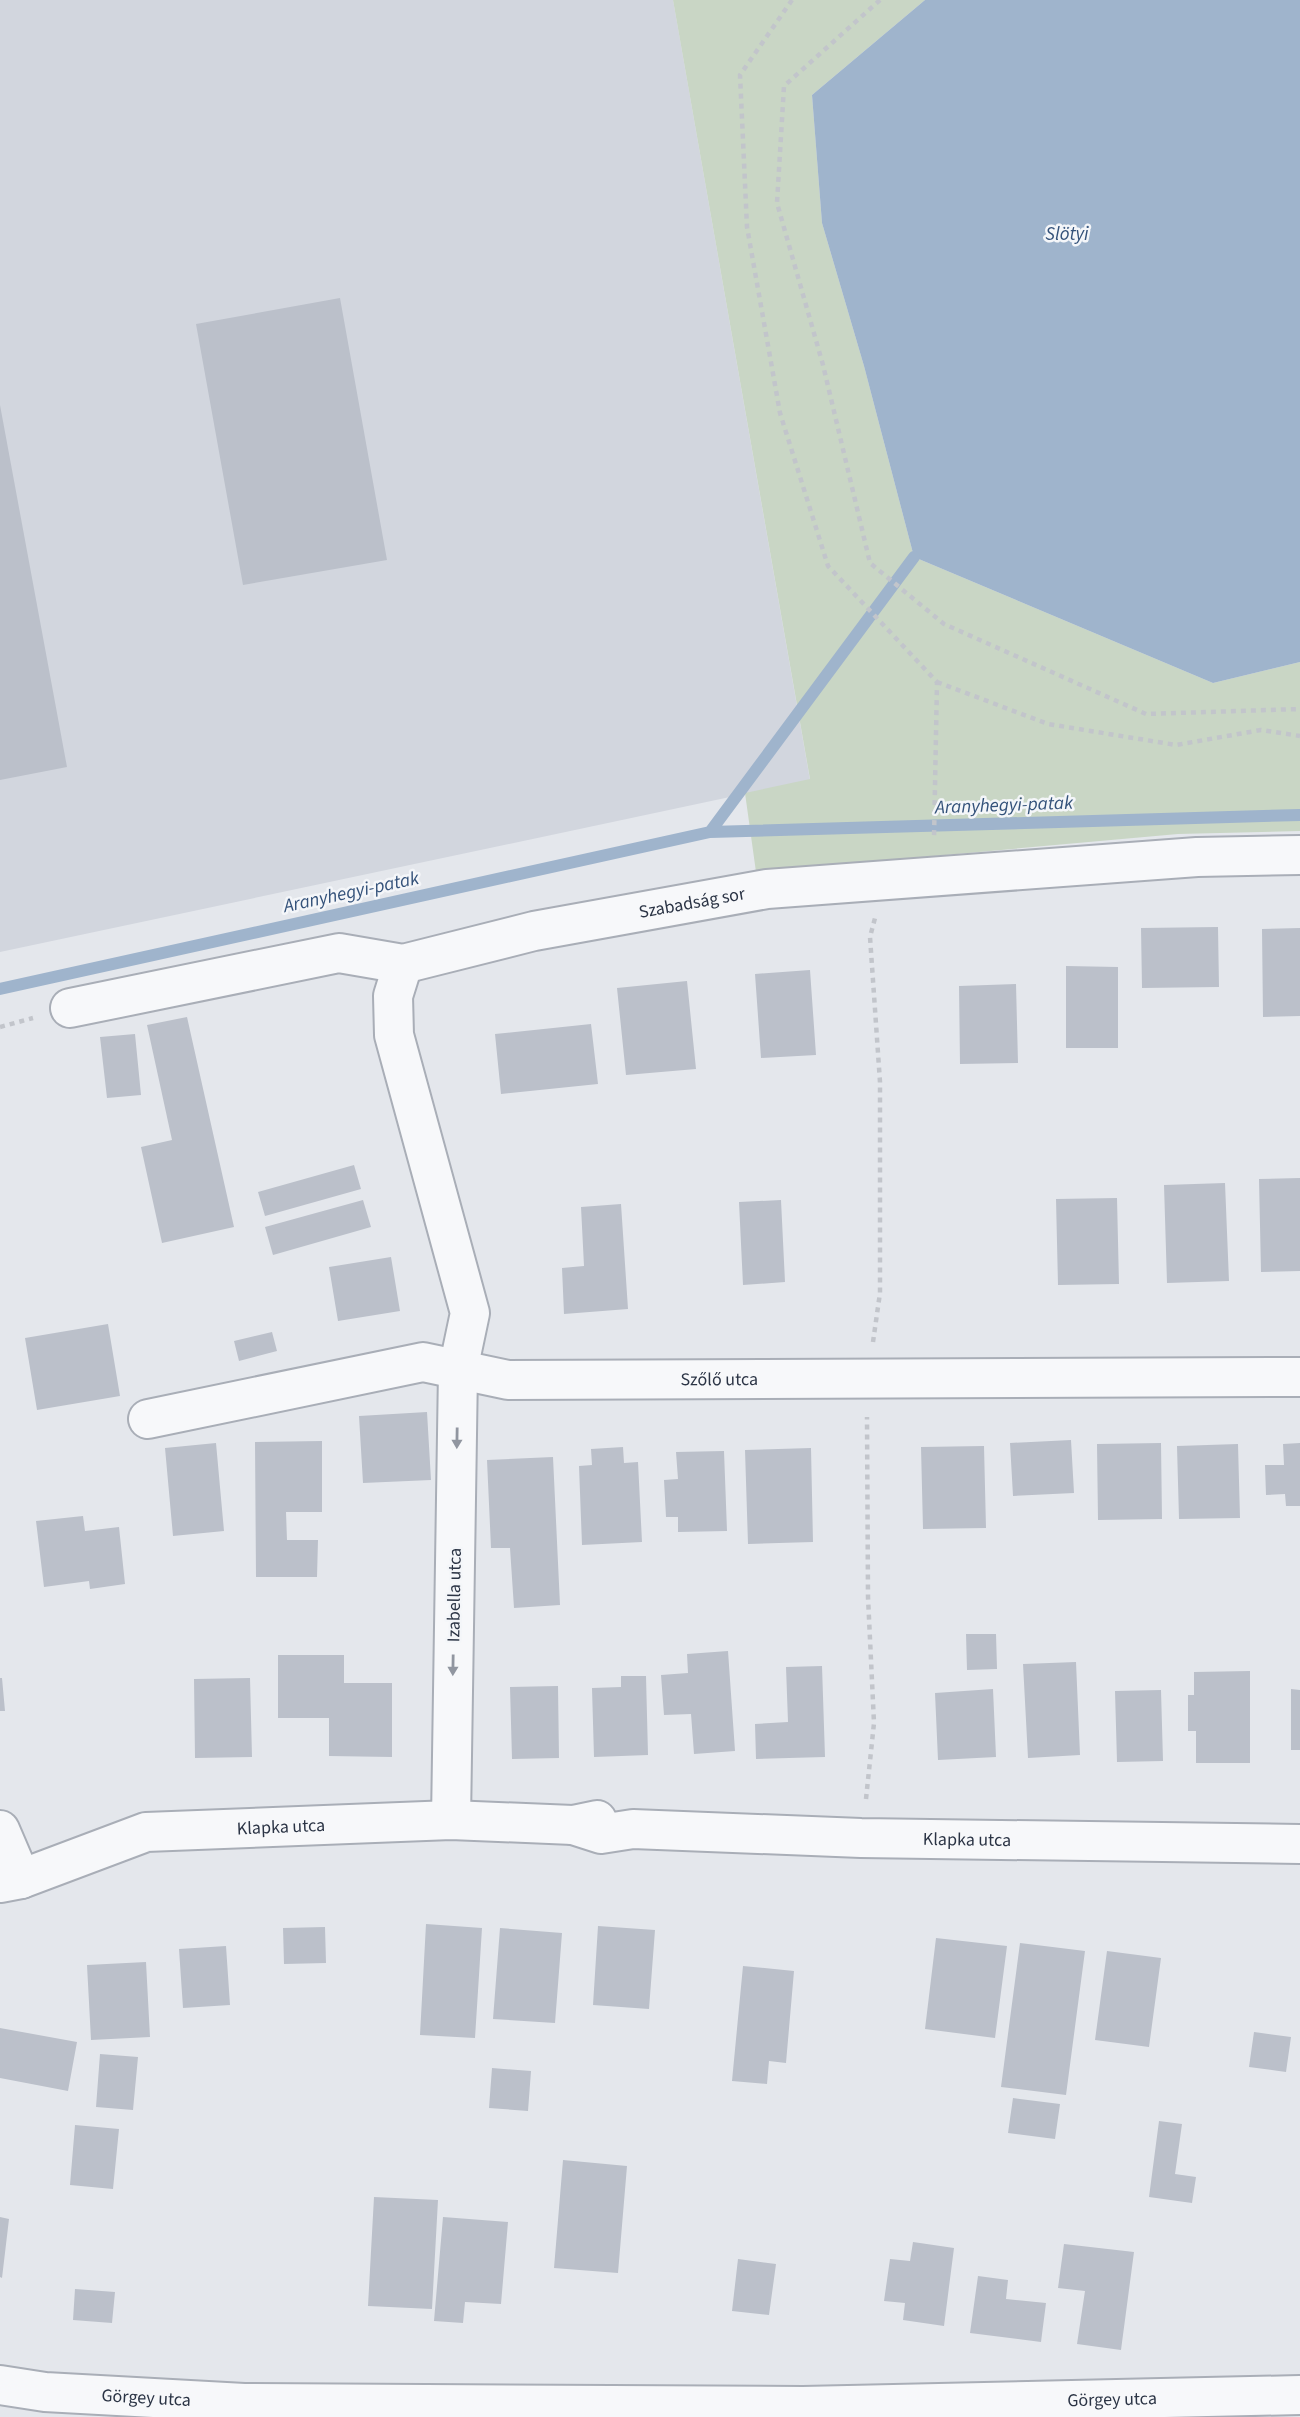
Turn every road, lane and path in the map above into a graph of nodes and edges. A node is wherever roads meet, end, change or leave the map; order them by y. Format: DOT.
graph roads {
  1 [pos="792,0"];
  2 [pos="880,0"];
  3 [pos="937,682"];
  4 [pos="1300,709"];
  5 [pos="1300,736"];
  6 [pos="934,852"];
  7 [pos="1300,855"];
  8 [pos="403,964"];
  9 [pos="82,1005"];
  10 [pos="458,1370"];
  11 [pos="1300,1377"];
  12 [pos="148,1419"];
  13 [pos="451,1820"];
  14 [pos="0,1830"];
  15 [pos="1300,1844"];
  16 [pos="10,1881"];
  17 [pos="0,2385"];
  18 [pos="1300,2395"];
  1 -- 3 [label="path"];
  2 -- 4 [label="path"];
  3 -- 5 [label="path"];
  3 -- 6 [label="path"];
  7 -- 8 [label="street, Szabadság sor"];
  8 -- 9 [label="street, Szabadság sor"];
  8 -- 10 [label="street, Izabella utca"];
  10 -- 11 [label="street, Szőlő utca"];
  10 -- 12 [label="street, Szőlő utca"];
  10 -- 13 [label="street, Izabella utca, one-way"];
  13 -- 15 [label="street, Klapka utca"];
  13 -- 16 [label="street, Klapka utca"];
  14 -- 16 [label="street"];
  17 -- 18 [label="street, Görgey utca"];
}
